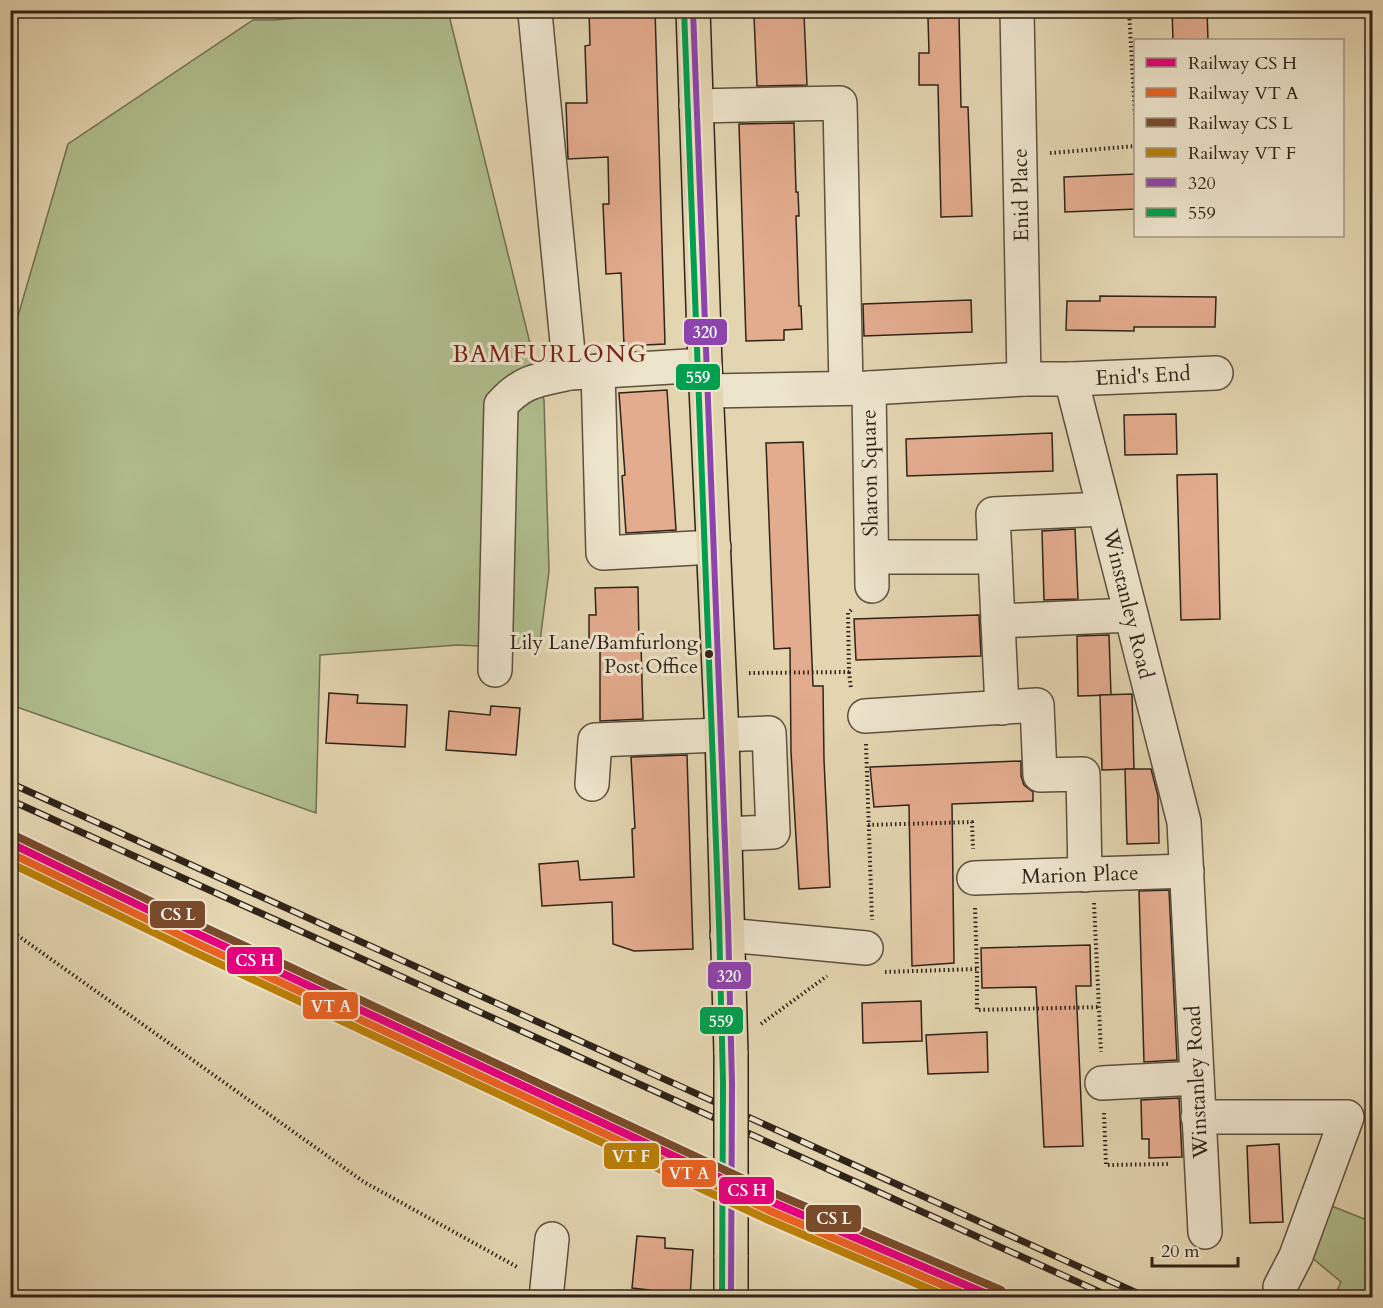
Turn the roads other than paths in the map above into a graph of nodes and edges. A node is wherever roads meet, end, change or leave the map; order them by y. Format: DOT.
graph roads {
  1 [pos="693,10"];
  2 [pos="1017,10"];
  3 [pos="535,13"];
  4 [pos="696,106"];
  5 [pos="584,372"];
  6 [pos="1216,373"];
  7 [pos="706,378"];
  8 [pos="1024,379"];
  9 [pos="1071,379"];
  10 [pos="858,388"];
  11 [pos="1104,509"];
  12 [pos="714,547"];
  13 [pos="995,557"];
  14 [pos="1131,615"];
  15 [pos="998,621"];
  16 [pos="495,670"];
  17 [pos="1002,708"];
  18 [pos="865,716"];
  19 [pos="722,735"];
  20 [pos="592,784"];
  21 [pos="724,834"];
  22 [pos="1187,871"];
  23 [pos="1085,875"];
  24 [pos="974,878"];
  25 [pos="727,935"];
  26 [pos="866,948"];
  27 [pos="1197,1078"];
  28 [pos="1102,1083"];
  29 [pos="1198,1118"];
  30 [pos="1205,1232"];
  31 [pos="552,1239"];
  32 [pos="1280,1287"];
  33 [pos="546,1291"];
  34 [pos="731,1298"];
  1 -- 4 [label="main road"];
  2 -- 8 [label="street, Enid Place"];
  3 -- 5 [label="street"];
  4 -- 7 [label="main road"];
  4 -- 10 [label="street, Sharon Square"];
  5 -- 7 [label="street"];
  5 -- 12 [label="street"];
  5 -- 16 [label="street"];
  6 -- 9 [label="street, Enid's End"];
  7 -- 10 [label="street"];
  7 -- 12 [label="main road"];
  8 -- 9 [label="street"];
  8 -- 10 [label="street"];
  9 -- 11 [label="street, Winstanley Road"];
  10 -- 13 [label="street, Sharon Square"];
  11 -- 13 [label="street"];
  11 -- 14 [label="street, Winstanley Road"];
  12 -- 19 [label="main road"];
  13 -- 15 [label="street"];
  14 -- 15 [label="street"];
  14 -- 22 [label="street, Winstanley Road"];
  15 -- 17 [label="street"];
  17 -- 18 [label="street"];
  17 -- 23 [label="street"];
  19 -- 20 [label="street"];
  19 -- 21 [label="main road"];
  19 -- 21 [label="street"];
  21 -- 25 [label="main road"];
  22 -- 23 [label="street, Marion Place"];
  22 -- 27 [label="street, Winstanley Road"];
  23 -- 24 [label="street, Marion Place"];
  25 -- 26 [label="street"];
  25 -- 34 [label="main road, bridge"];
  27 -- 28 [label="street"];
  27 -- 29 [label="street, Winstanley Road"];
  29 -- 30 [label="street, Winstanley Road"];
  29 -- 32 [label="street"];
  31 -- 33 [label="street"];
}
